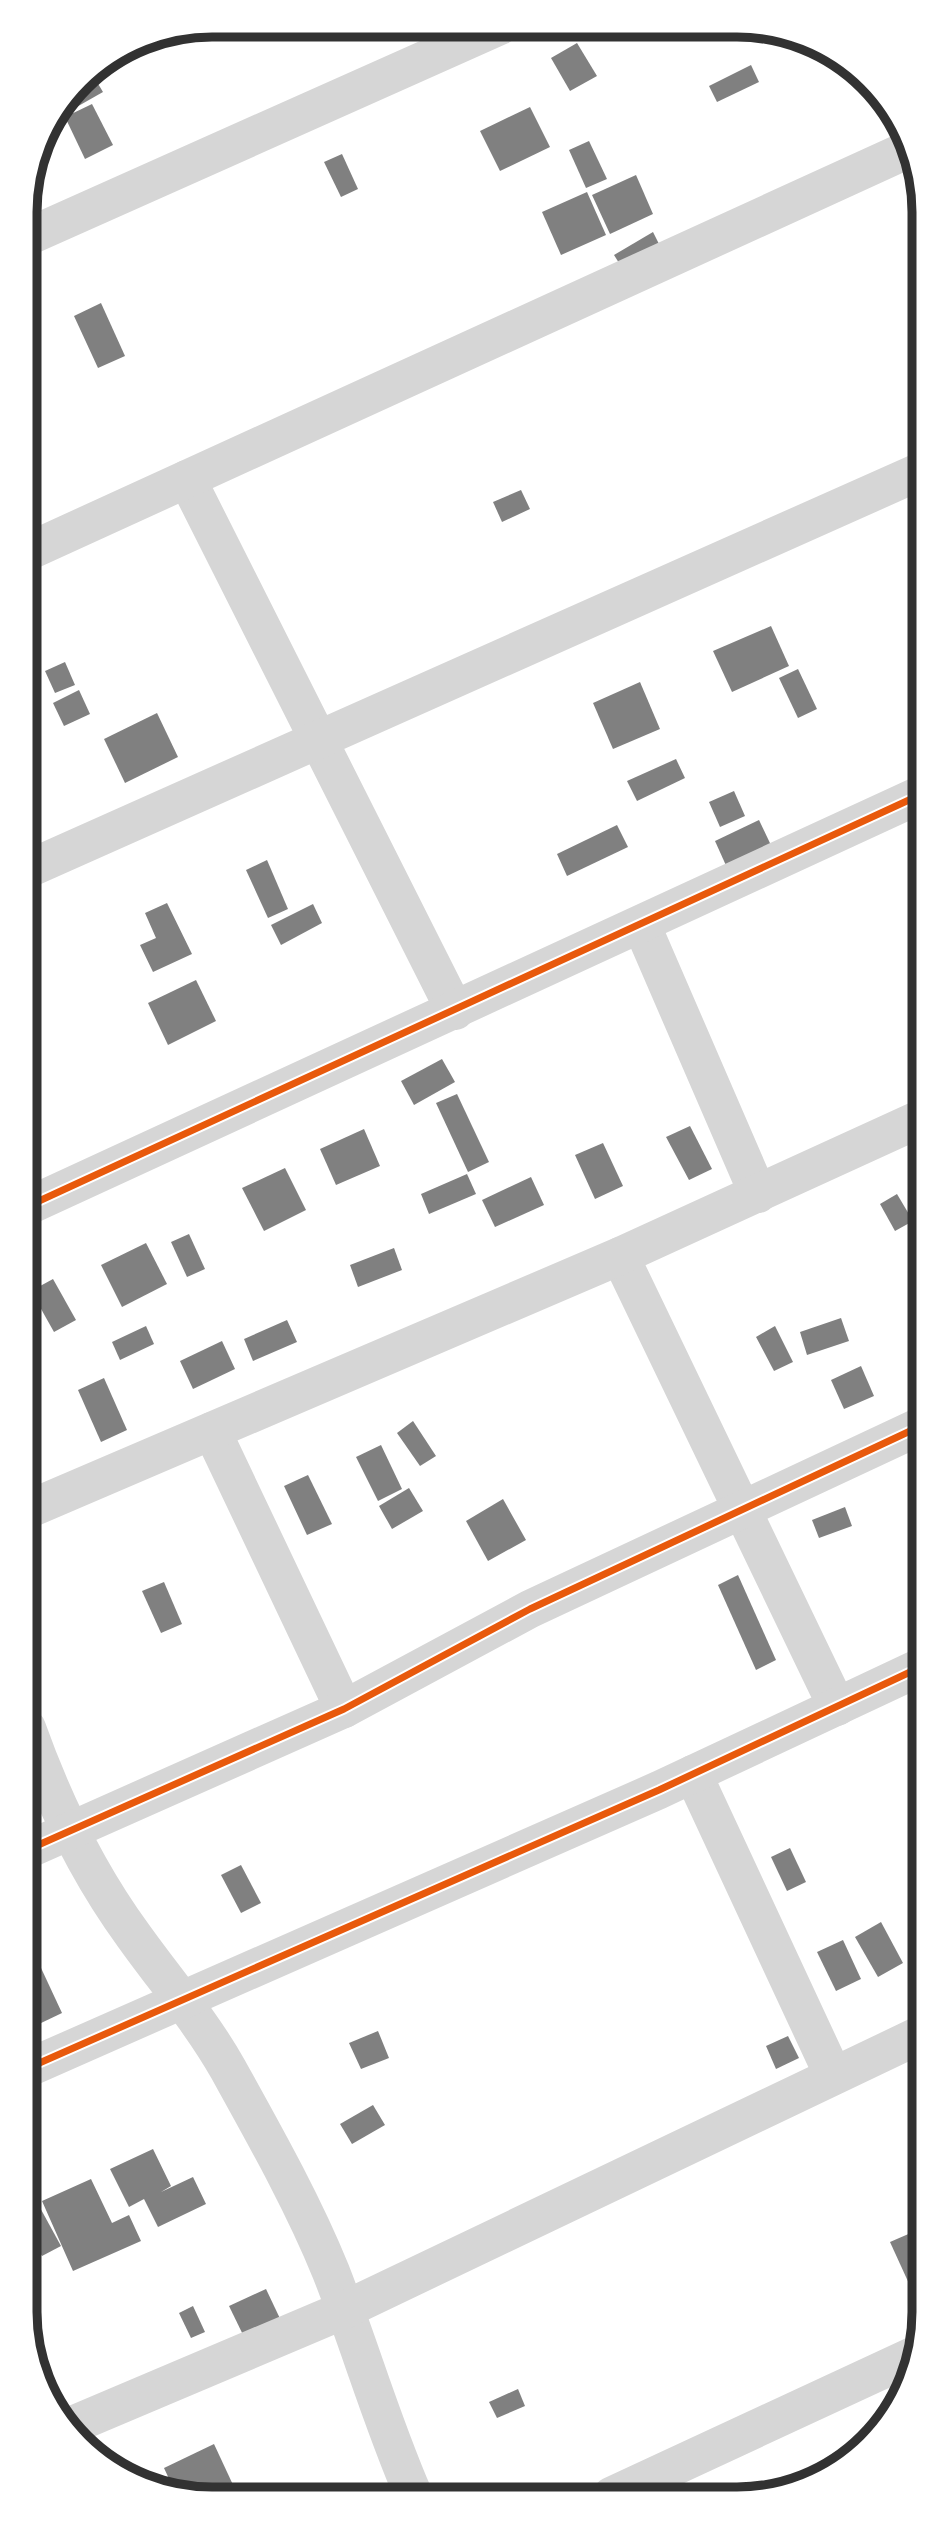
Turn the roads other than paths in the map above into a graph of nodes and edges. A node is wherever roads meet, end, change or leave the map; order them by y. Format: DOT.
graph roads {
  1 [pos="475,37"];
  2 [pos="901,153"];
  3 [pos="37,233"];
  4 [pos="912,475"];
  5 [pos="187,479"];
  6 [pos="37,548"];
  7 [pos="318,740"];
  8 [pos="912,799"];
  9 [pos="37,865"];
  10 [pos="642,926"];
  11 [pos="455,1011"];
  12 [pos="912,1123"];
  13 [pos="758,1194"];
  14 [pos="37,1202"];
  15 [pos="620,1256"];
  16 [pos="912,1430"];
  17 [pos="212,1431"];
  18 [pos="37,1506"];
  19 [pos="742,1508"];
  20 [pos="912,1671"];
  21 [pos="837,1707"];
  22 [pos="344,1709"];
  23 [pos="37,1755"];
  24 [pos="693,1774"];
  25 [pos="69,1830"];
  26 [pos="37,1845"];
  27 [pos="183,2001"];
  28 [pos="912,2038"];
  29 [pos="37,2064"];
  30 [pos="832,2075"];
  31 [pos="345,2310"];
  32 [pos="905,2359"];
  33 [pos="77,2423"];
  34 [pos="407,2487"];
  35 [pos="630,2487"];
  1 -- 3 [label="street"];
  2 -- 5 [label="street"];
  4 -- 7 [label="street"];
  5 -- 6 [label="street"];
  5 -- 7 [label="street"];
  7 -- 9 [label="street"];
  7 -- 11 [label="street"];
  8 -- 10 [label="street"];
  10 -- 11 [label="street"];
  10 -- 13 [label="street"];
  11 -- 14 [label="street"];
  12 -- 13 [label="street"];
  13 -- 15 [label="street"];
  15 -- 17 [label="street"];
  15 -- 19 [label="street"];
  16 -- 19 [label="street"];
  17 -- 18 [label="street"];
  17 -- 22 [label="street"];
  19 -- 21 [label="street"];
  19 -- 22 [label="street"];
  20 -- 21 [label="street"];
  21 -- 24 [label="street"];
  22 -- 25 [label="street"];
  23 -- 25 [label="street"];
  24 -- 27 [label="street"];
  24 -- 30 [label="street"];
  25 -- 26 [label="street"];
  25 -- 27 [label="street"];
  27 -- 29 [label="street"];
  27 -- 31 [label="street"];
  28 -- 30 [label="street"];
  30 -- 31 [label="street"];
  31 -- 33 [label="street"];
  31 -- 34 [label="street"];
  32 -- 35 [label="street"];
}
